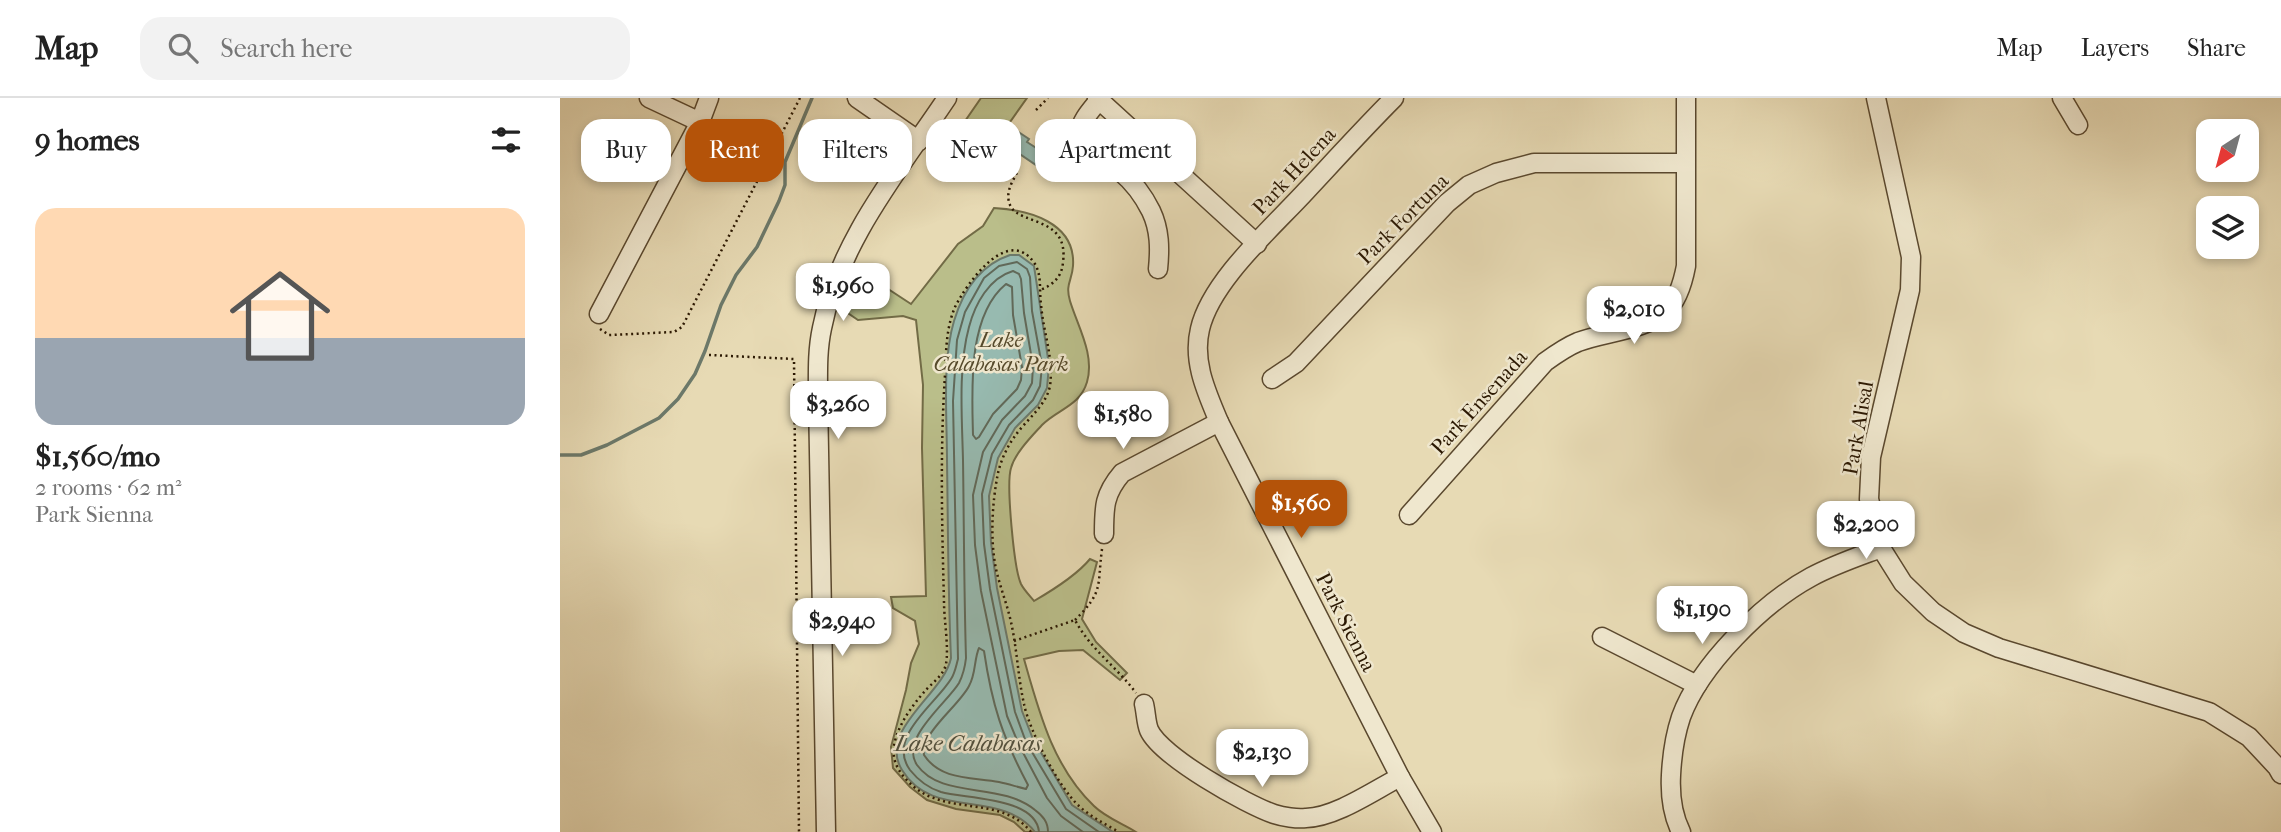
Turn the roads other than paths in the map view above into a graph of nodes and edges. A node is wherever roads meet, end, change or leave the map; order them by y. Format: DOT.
graph roads {
  1 [pos="649,98"];
  2 [pos="709,98"];
  3 [pos="857,98"];
  4 [pos="947,98"];
  5 [pos="1394,98"];
  6 [pos="1686,98"];
  7 [pos="1876,98"];
  8 [pos="2062,98"];
  9 [pos="1098,99"];
  10 [pos="694,119"];
  11 [pos="701,119"];
  12 [pos="2078,125"];
  13 [pos="919,141"];
  14 [pos="685,151"];
  15 [pos="1685,163"];
  16 [pos="1257,244"];
  17 [pos="1158,270"];
  18 [pos="599,314"];
  19 [pos="1272,379"];
  20 [pos="1219,422"];
  21 [pos="1409,515"];
  22 [pos="1104,534"];
  23 [pos="1881,548"];
  24 [pos="1602,637"];
  25 [pos="1697,685"];
  26 [pos="1144,704"];
  27 [pos="2281,774"];
  28 [pos="1400,777"];
  29 [pos="826,832"];
  30 [pos="1432,832"];
  31 [pos="1681,832"];
  1 -- 10 [label="street"];
  2 -- 11 [label="street"];
  3 -- 13 [label="street"];
  4 -- 13 [label="street"];
  5 -- 16 [label="street, Park Helena"];
  6 -- 15 [label="street, Park Ensenada"];
  7 -- 23 [label="street, Park Alisal"];
  8 -- 12 [label="street"];
  9 -- 16 [label="street"];
  9 -- 17 [label="street"];
  13 -- 29 [label="street"];
  14 -- 18 [label="street"];
  15 -- 19 [label="street, Park Fortuna"];
  15 -- 21 [label="street, Park Ensenada"];
  16 -- 20 [label="street, Park Sienna"];
  20 -- 22 [label="street"];
  20 -- 28 [label="street, Park Sienna"];
  23 -- 25 [label="street"];
  23 -- 27 [label="street, Park Alisal"];
  24 -- 25 [label="street"];
  25 -- 31 [label="street"];
  26 -- 28 [label="street"];
  28 -- 30 [label="street, Park Sienna"];
}
